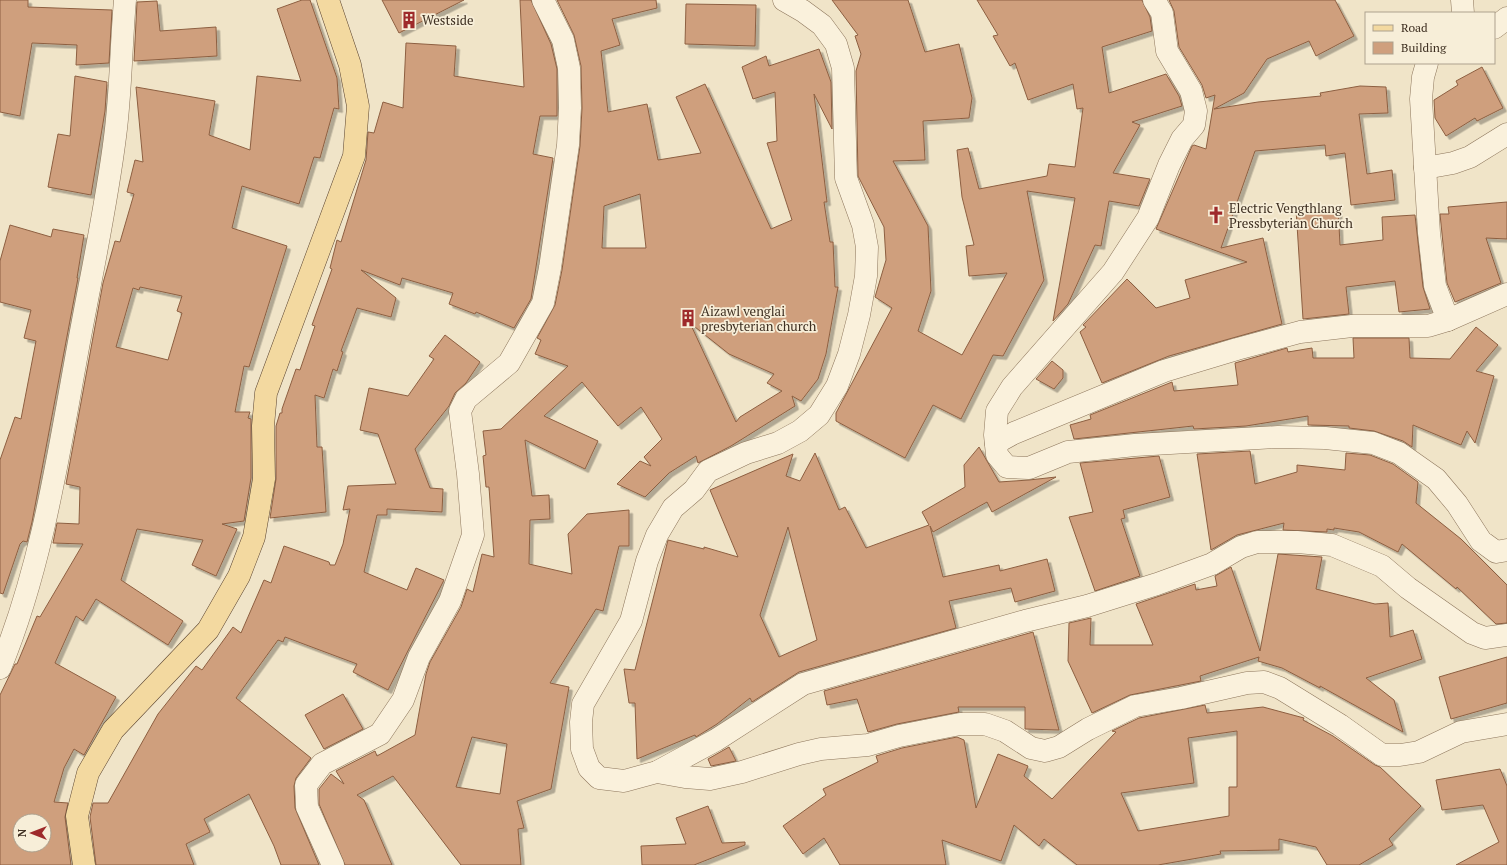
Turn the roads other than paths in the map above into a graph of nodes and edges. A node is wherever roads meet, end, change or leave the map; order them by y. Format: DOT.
graph roads {
  1 [pos="125,0"];
  2 [pos="328,0"];
  3 [pos="543,0"];
  4 [pos="784,0"];
  5 [pos="1154,0"];
  6 [pos="1462,0"];
  7 [pos="1464,12"];
  8 [pos="1507,18"];
  9 [pos="1495,27"];
  10 [pos="1427,64"];
  11 [pos="1507,134"];
  12 [pos="1425,168"];
  13 [pos="1507,294"];
  14 [pos="1448,320"];
  15 [pos="996,443"];
  16 [pos="1507,550"];
  17 [pos="1507,635"];
  18 [pos="0,668"];
  19 [pos="1507,724"];
  20 [pos="658,772"];
  21 [pos="84,865"];
  22 [pos="332,865"];
  1 -- 18 [label="street"];
  2 -- 21 [label="main road"];
  3 -- 22 [label="street"];
  4 -- 20 [label="street"];
  5 -- 15 [label="street"];
  6 -- 7 [label="street"];
  8 -- 9 [label="street"];
  10 -- 12 [label="street"];
  11 -- 12 [label="street"];
  12 -- 14 [label="street"];
  13 -- 14 [label="street"];
  14 -- 15 [label="street"];
  15 -- 16 [label="street"];
  17 -- 20 [label="street"];
  19 -- 20 [label="street"];
}
